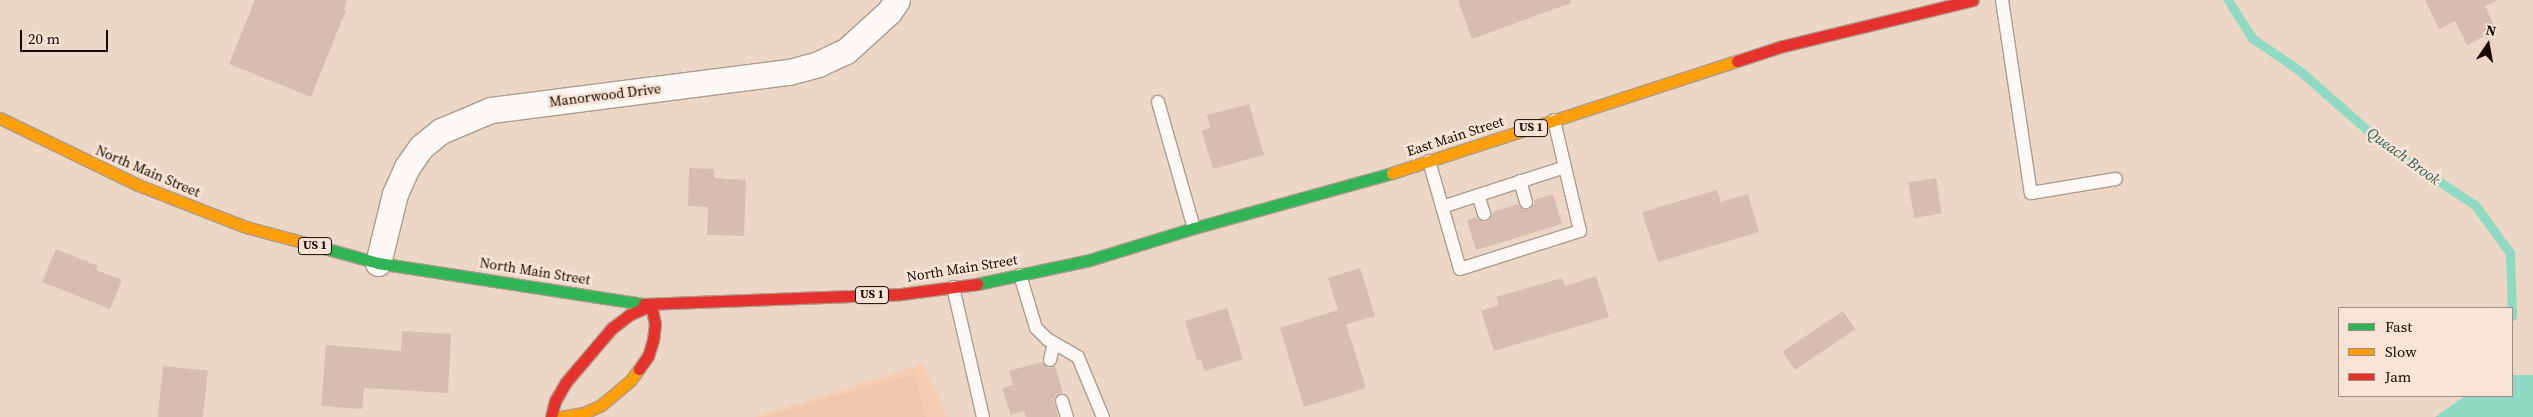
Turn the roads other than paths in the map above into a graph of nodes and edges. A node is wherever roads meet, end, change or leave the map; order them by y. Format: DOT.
graph roads {
  1 [pos="897,0"];
  2 [pos="1973,0"];
  3 [pos="2002,0"];
  4 [pos="1158,102"];
  5 [pos="0,118"];
  6 [pos="1554,120"];
  7 [pos="1429,161"];
  8 [pos="1565,167"];
  9 [pos="2116,179"];
  10 [pos="1520,182"];
  11 [pos="1478,195"];
  12 [pos="1526,202"];
  13 [pos="1442,207"];
  14 [pos="1484,214"];
  15 [pos="1194,228"];
  16 [pos="1493,245"];
  17 [pos="1497,257"];
  18 [pos="1090,260"];
  19 [pos="378,262"];
  20 [pos="1020,274"];
  21 [pos="953,287"];
  22 [pos="651,305"];
  23 [pos="1054,343"];
  24 [pos="1050,360"];
  25 [pos="1062,401"];
  26 [pos="551,417"];
  27 [pos="561,417"];
  28 [pos="983,417"];
  29 [pos="1067,417"];
  30 [pos="1103,417"];
  1 -- 19 [label="street, Manorwood Drive"];
  2 -- 6 [label="main road, East Main Street / US 1"];
  3 -- 9 [label="lane"];
  4 -- 15 [label="lane"];
  5 -- 19 [label="main road, North Main Street / US 1"];
  6 -- 7 [label="main road, East Main Street / US 1"];
  6 -- 8 [label="lane"];
  7 -- 13 [label="lane"];
  7 -- 15 [label="main road, East Main Street / US 1"];
  8 -- 10 [label="lane"];
  8 -- 17 [label="lane"];
  10 -- 11 [label="lane"];
  10 -- 12 [label="lane"];
  11 -- 13 [label="lane"];
  11 -- 14 [label="lane"];
  13 -- 17 [label="lane"];
  15 -- 18 [label="main road, East Main Street / US 1"];
  16 -- 17 [label="lane"];
  18 -- 20 [label="main road, North Main Street / US 1"];
  19 -- 22 [label="main road, North Main Street / US 1"];
  20 -- 21 [label="main road, North Main Street / US 1"];
  20 -- 23 [label="lane"];
  21 -- 22 [label="main road, North Main Street / US 1"];
  21 -- 28 [label="lane"];
  22 -- 26 [label="main road"];
  22 -- 27 [label="main road"];
  23 -- 24 [label="lane"];
  23 -- 30 [label="lane"];
  25 -- 29 [label="lane"];
}
